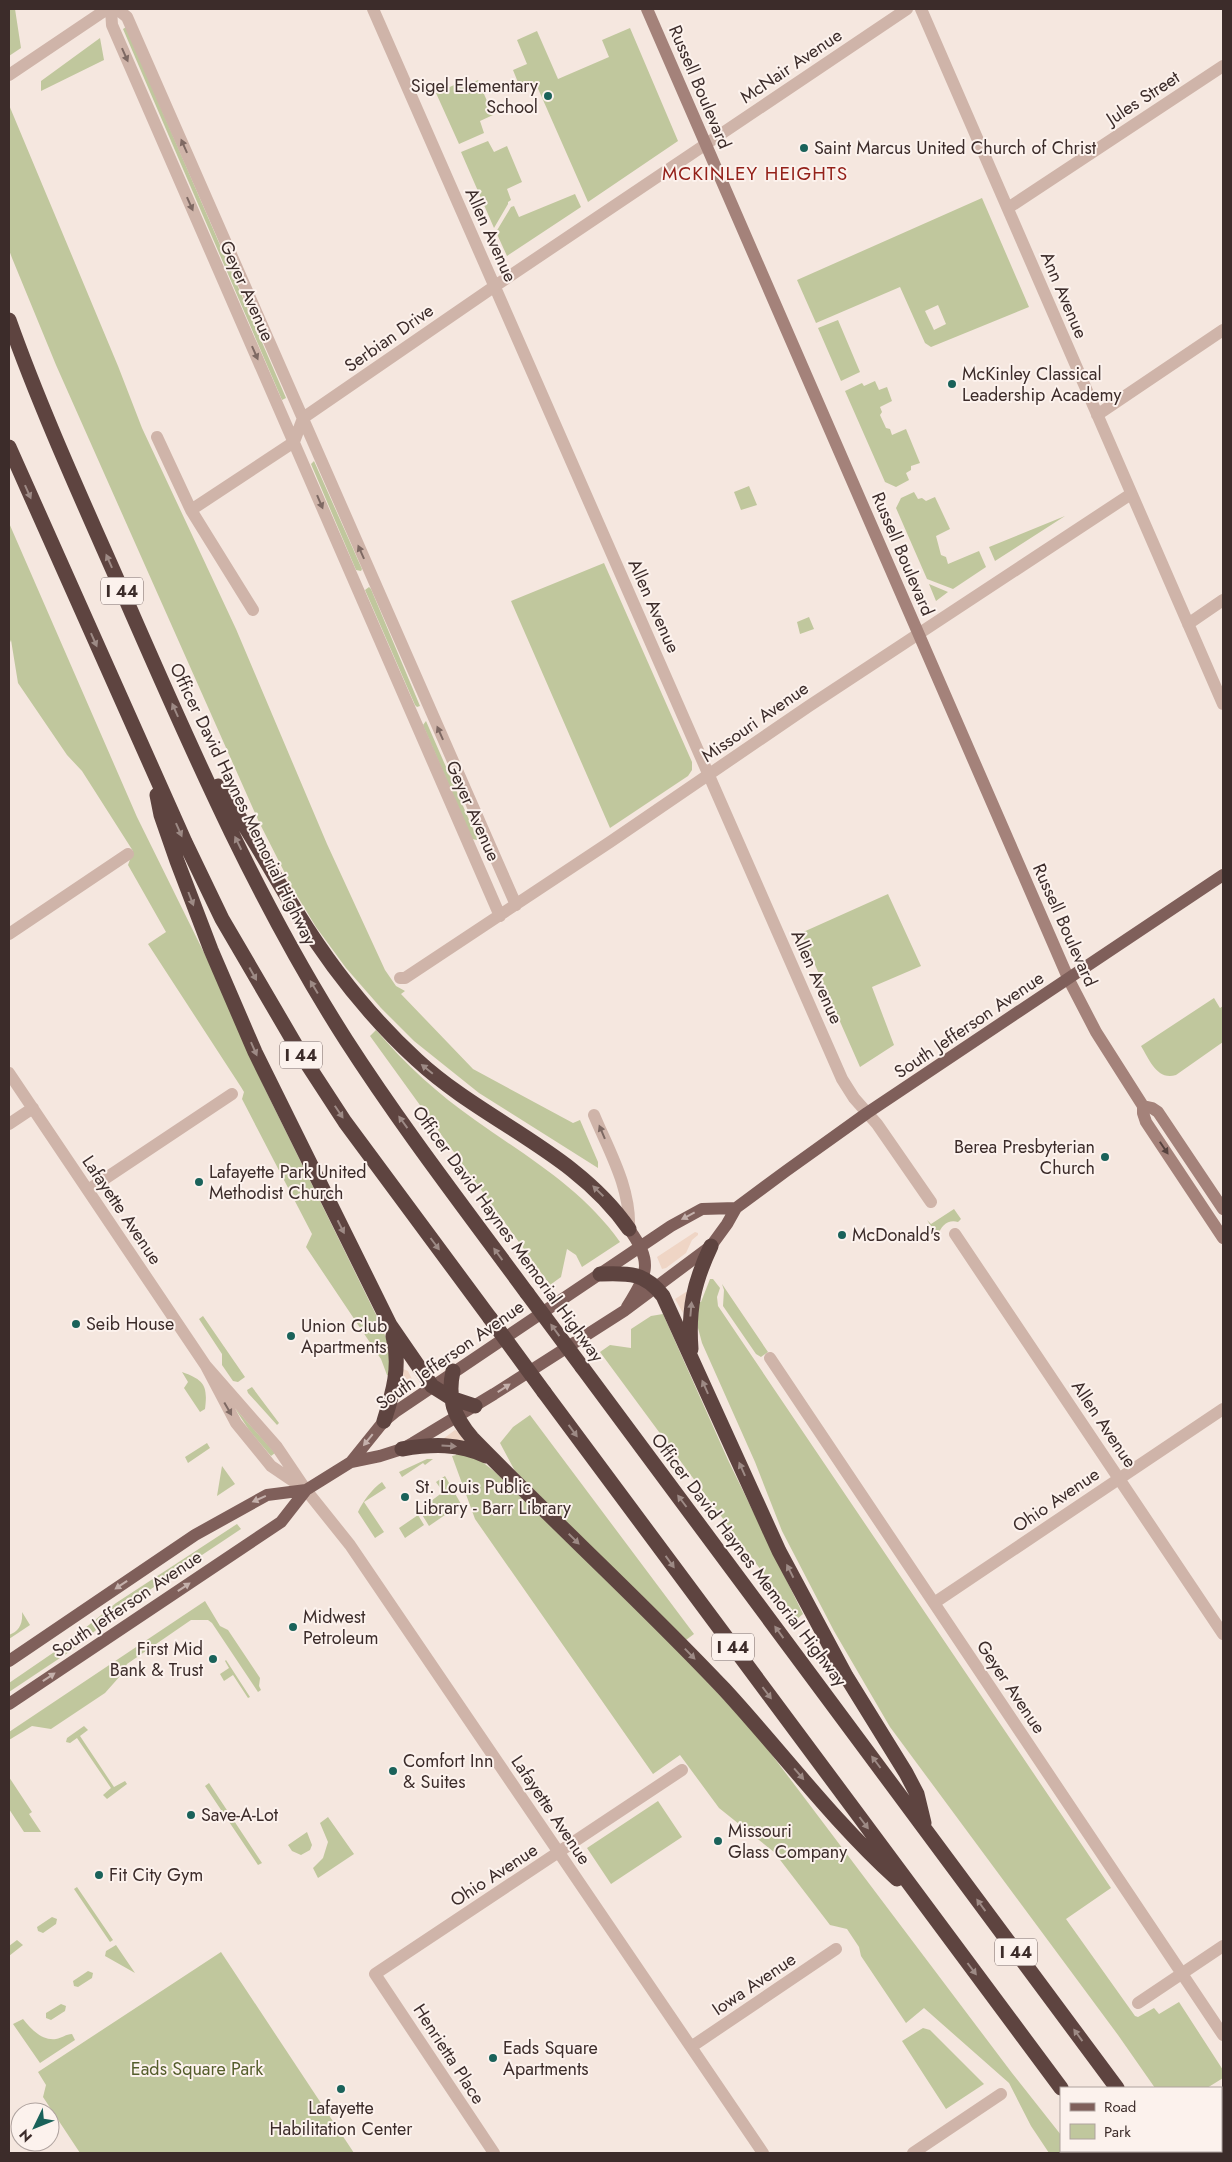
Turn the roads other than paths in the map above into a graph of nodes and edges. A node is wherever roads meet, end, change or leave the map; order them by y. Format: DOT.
graph roads {
  1 [pos="109,9"];
  2 [pos="117,9"];
  3 [pos="373,9"];
  4 [pos="647,9"];
  5 [pos="907,9"];
  6 [pos="921,9"];
  7 [pos="1223,66"];
  8 [pos="9,75"];
  9 [pos="706,144"];
  10 [pos="1008,208"];
  11 [pos="495,286"];
  12 [pos="9,320"];
  13 [pos="1223,330"];
  14 [pos="9,342"];
  15 [pos="1097,415"];
  16 [pos="303,418"];
  17 [pos="51,427"];
  18 [pos="157,437"];
  19 [pos="294,442"];
  20 [pos="9,447"];
  21 [pos="1131,494"];
  22 [pos="191,510"];
  23 [pos="373,580"];
  24 [pos="357,587"];
  25 [pos="1223,600"];
  26 [pos="254,610"];
  27 [pos="1188,624"];
  28 [pos="919,635"];
  29 [pos="1223,704"];
  30 [pos="431,712"];
  31 [pos="415,719"];
  32 [pos="195,754"];
  33 [pos="152,769"];
  34 [pos="710,775"];
  35 [pos="128,854"];
  36 [pos="1223,875"];
  37 [pos="516,906"];
  38 [pos="500,916"];
  39 [pos="9,934"];
  40 [pos="400,978"];
  41 [pos="1069,980"];
  42 [pos="9,1073"];
  43 [pos="232,1094"];
  44 [pos="1143,1106"];
  45 [pos="33,1108"];
  46 [pos="868,1113"];
  47 [pos="594,1115"];
  48 [pos="9,1124"];
  49 [pos="88,1190"];
  50 [pos="931,1202"];
  51 [pos="736,1208"];
  52 [pos="1223,1209"];
  53 [pos="628,1229"];
  54 [pos="955,1234"];
  55 [pos="1223,1238"];
  56 [pos="711,1246"];
  57 [pos="641,1247"];
  58 [pos="600,1274"];
  59 [pos="643,1277"];
  60 [pos="656,1287"];
  61 [pos="624,1311"];
  62 [pos="390,1325"];
  63 [pos="692,1358"];
  64 [pos="770,1358"];
  65 [pos="454,1371"];
  66 [pos="432,1386"];
  67 [pos="450,1398"];
  68 [pos="475,1406"];
  69 [pos="1223,1409"];
  70 [pos="457,1417"];
  71 [pos="384,1421"];
  72 [pos="402,1449"];
  73 [pos="494,1459"];
  74 [pos="351,1462"];
  75 [pos="1119,1479"];
  76 [pos="306,1490"];
  77 [pos="934,1603"];
  78 [pos="1223,1634"];
  79 [pos="9,1661"];
  80 [pos="9,1704"];
  81 [pos="682,1770"];
  82 [pos="926,1830"];
  83 [pos="559,1853"];
  84 [pos="922,1902"];
  85 [pos="1223,1946"];
  86 [pos="836,1949"];
  87 [pos="375,1974"];
  88 [pos="1182,1974"];
  89 [pos="1138,2003"];
  90 [pos="1223,2035"];
  91 [pos="691,2047"];
  92 [pos="1060,2087"];
  93 [pos="1116,2087"];
  94 [pos="1001,2094"];
  95 [pos="494,2153"];
  96 [pos="763,2153"];
  97 [pos="913,2153"];
  1 -- 8 [label="street"];
  1 -- 19 [label="street, Geyer Avenue, one-way"];
  16 -- 2 [label="street, Geyer Avenue, one-way"];
  3 -- 11 [label="street, Allen Avenue"];
  4 -- 9 [label="main road, Russell Boulevard"];
  5 -- 9 [label="street, McNair Avenue"];
  6 -- 10 [label="street, Ann Avenue"];
  7 -- 10 [label="street, Jules Street"];
  9 -- 11 [label="street, McNair Avenue"];
  9 -- 28 [label="main road, Russell Boulevard"];
  10 -- 15 [label="street, Ann Avenue"];
  11 -- 16 [label="street, Serbian Drive"];
  11 -- 34 [label="street, Allen Avenue"];
  12 -- 17 [label="highway, Officer David Haynes Memorial Highway / I 44"];
  13 -- 15 [label="street"];
  14 -- 17 [label="highway"];
  15 -- 21 [label="street, Ann Avenue"];
  16 -- 19 [label="street"];
  23 -- 16 [label="street, Geyer Avenue, one-way"];
  32 -- 17 [label="highway, Officer David Haynes Memorial Highway / I 44, one-way"];
  18 -- 22 [label="street"];
  19 -- 22 [label="street"];
  19 -- 24 [label="street, Geyer Avenue, one-way"];
  20 -- 33 [label="highway, I 44, one-way"];
  21 -- 27 [label="street, Ann Avenue"];
  21 -- 28 [label="street, Missouri Avenue"];
  22 -- 26 [label="street"];
  23 -- 24 [label="street"];
  23 -- 30 [label="street, Geyer Avenue"];
  24 -- 31 [label="street, Geyer Avenue"];
  25 -- 27 [label="street"];
  27 -- 29 [label="street, Ann Avenue"];
  28 -- 34 [label="street, Missouri Avenue"];
  28 -- 41 [label="main road, Russell Boulevard"];
  30 -- 31 [label="street"];
  37 -- 30 [label="street, Geyer Avenue, one-way"];
  31 -- 38 [label="street, Geyer Avenue"];
  53 -- 32 [label="highway, one-way"];
  82 -- 32 [label="highway, Officer David Haynes Memorial Highway / I 44, one-way, bridge"];
  33 -- 62 [label="highway, one-way"];
  33 -- 84 [label="highway, I 44, one-way, bridge"];
  34 -- 37 [label="street, Missouri Avenue"];
  34 -- 46 [label="street, Allen Avenue"];
  35 -- 39 [label="street"];
  36 -- 41 [label="main road, South Jefferson Avenue"];
  37 -- 38 [label="street, Missouri Avenue"];
  38 -- 40 [label="street, Missouri Avenue"];
  41 -- 44 [label="main road, Russell Boulevard"];
  41 -- 46 [label="main road, South Jefferson Avenue"];
  42 -- 45 [label="street, Lafayette Avenue"];
  43 -- 49 [label="street"];
  44 -- 52 [label="main road, Russell Boulevard"];
  44 -- 55 [label="main road, Russell Boulevard, one-way"];
  45 -- 48 [label="street"];
  45 -- 49 [label="street, Lafayette Avenue"];
  46 -- 50 [label="street, Allen Avenue"];
  46 -- 51 [label="main road, South Jefferson Avenue"];
  53 -- 47 [label="street, one-way"];
  49 -- 76 [label="street, Lafayette Avenue"];
  51 -- 56 [label="main road, South Jefferson Avenue"];
  51 -- 57 [label="main road, South Jefferson Avenue, one-way"];
  53 -- 57 [label="main road"];
  54 -- 75 [label="street, Allen Avenue"];
  56 -- 60 [label="main road, South Jefferson Avenue"];
  63 -- 56 [label="highway, one-way"];
  57 -- 58 [label="main road, South Jefferson Avenue"];
  57 -- 59 [label="main road"];
  58 -- 59 [label="highway"];
  58 -- 65 [label="main road, South Jefferson Avenue"];
  59 -- 60 [label="highway"];
  59 -- 61 [label="main road"];
  60 -- 61 [label="main road, South Jefferson Avenue"];
  60 -- 63 [label="highway"];
  68 -- 61 [label="main road, South Jefferson Avenue, one-way"];
  62 -- 66 [label="highway"];
  62 -- 71 [label="highway"];
  82 -- 63 [label="highway, one-way"];
  64 -- 77 [label="street, Geyer Avenue"];
  65 -- 66 [label="main road, South Jefferson Avenue"];
  65 -- 67 [label="highway"];
  66 -- 67 [label="highway"];
  66 -- 71 [label="main road, South Jefferson Avenue"];
  67 -- 68 [label="highway"];
  67 -- 70 [label="highway"];
  68 -- 70 [label="main road, South Jefferson Avenue"];
  69 -- 75 [label="street, Ohio Avenue"];
  70 -- 72 [label="main road, South Jefferson Avenue"];
  70 -- 73 [label="highway"];
  71 -- 74 [label="main road, South Jefferson Avenue, one-way"];
  72 -- 73 [label="highway, one-way"];
  72 -- 74 [label="main road, South Jefferson Avenue"];
  73 -- 84 [label="highway, one-way"];
  74 -- 76 [label="main road, South Jefferson Avenue"];
  75 -- 77 [label="street, Ohio Avenue"];
  75 -- 78 [label="street, Allen Avenue"];
  76 -- 79 [label="main road, South Jefferson Avenue, one-way"];
  80 -- 76 [label="main road, South Jefferson Avenue, one-way"];
  76 -- 83 [label="street, Lafayette Avenue"];
  77 -- 88 [label="street, Geyer Avenue"];
  81 -- 83 [label="street, Ohio Avenue"];
  93 -- 82 [label="highway, Officer David Haynes Memorial Highway / I 44, one-way"];
  83 -- 87 [label="street, Ohio Avenue"];
  83 -- 91 [label="street, Lafayette Avenue"];
  84 -- 92 [label="highway, I 44, one-way"];
  85 -- 88 [label="street"];
  86 -- 91 [label="street, Iowa Avenue"];
  87 -- 95 [label="street, Henrietta Place"];
  88 -- 89 [label="street"];
  88 -- 90 [label="street, Geyer Avenue"];
  91 -- 96 [label="street, Lafayette Avenue"];
  94 -- 97 [label="street"];
}
